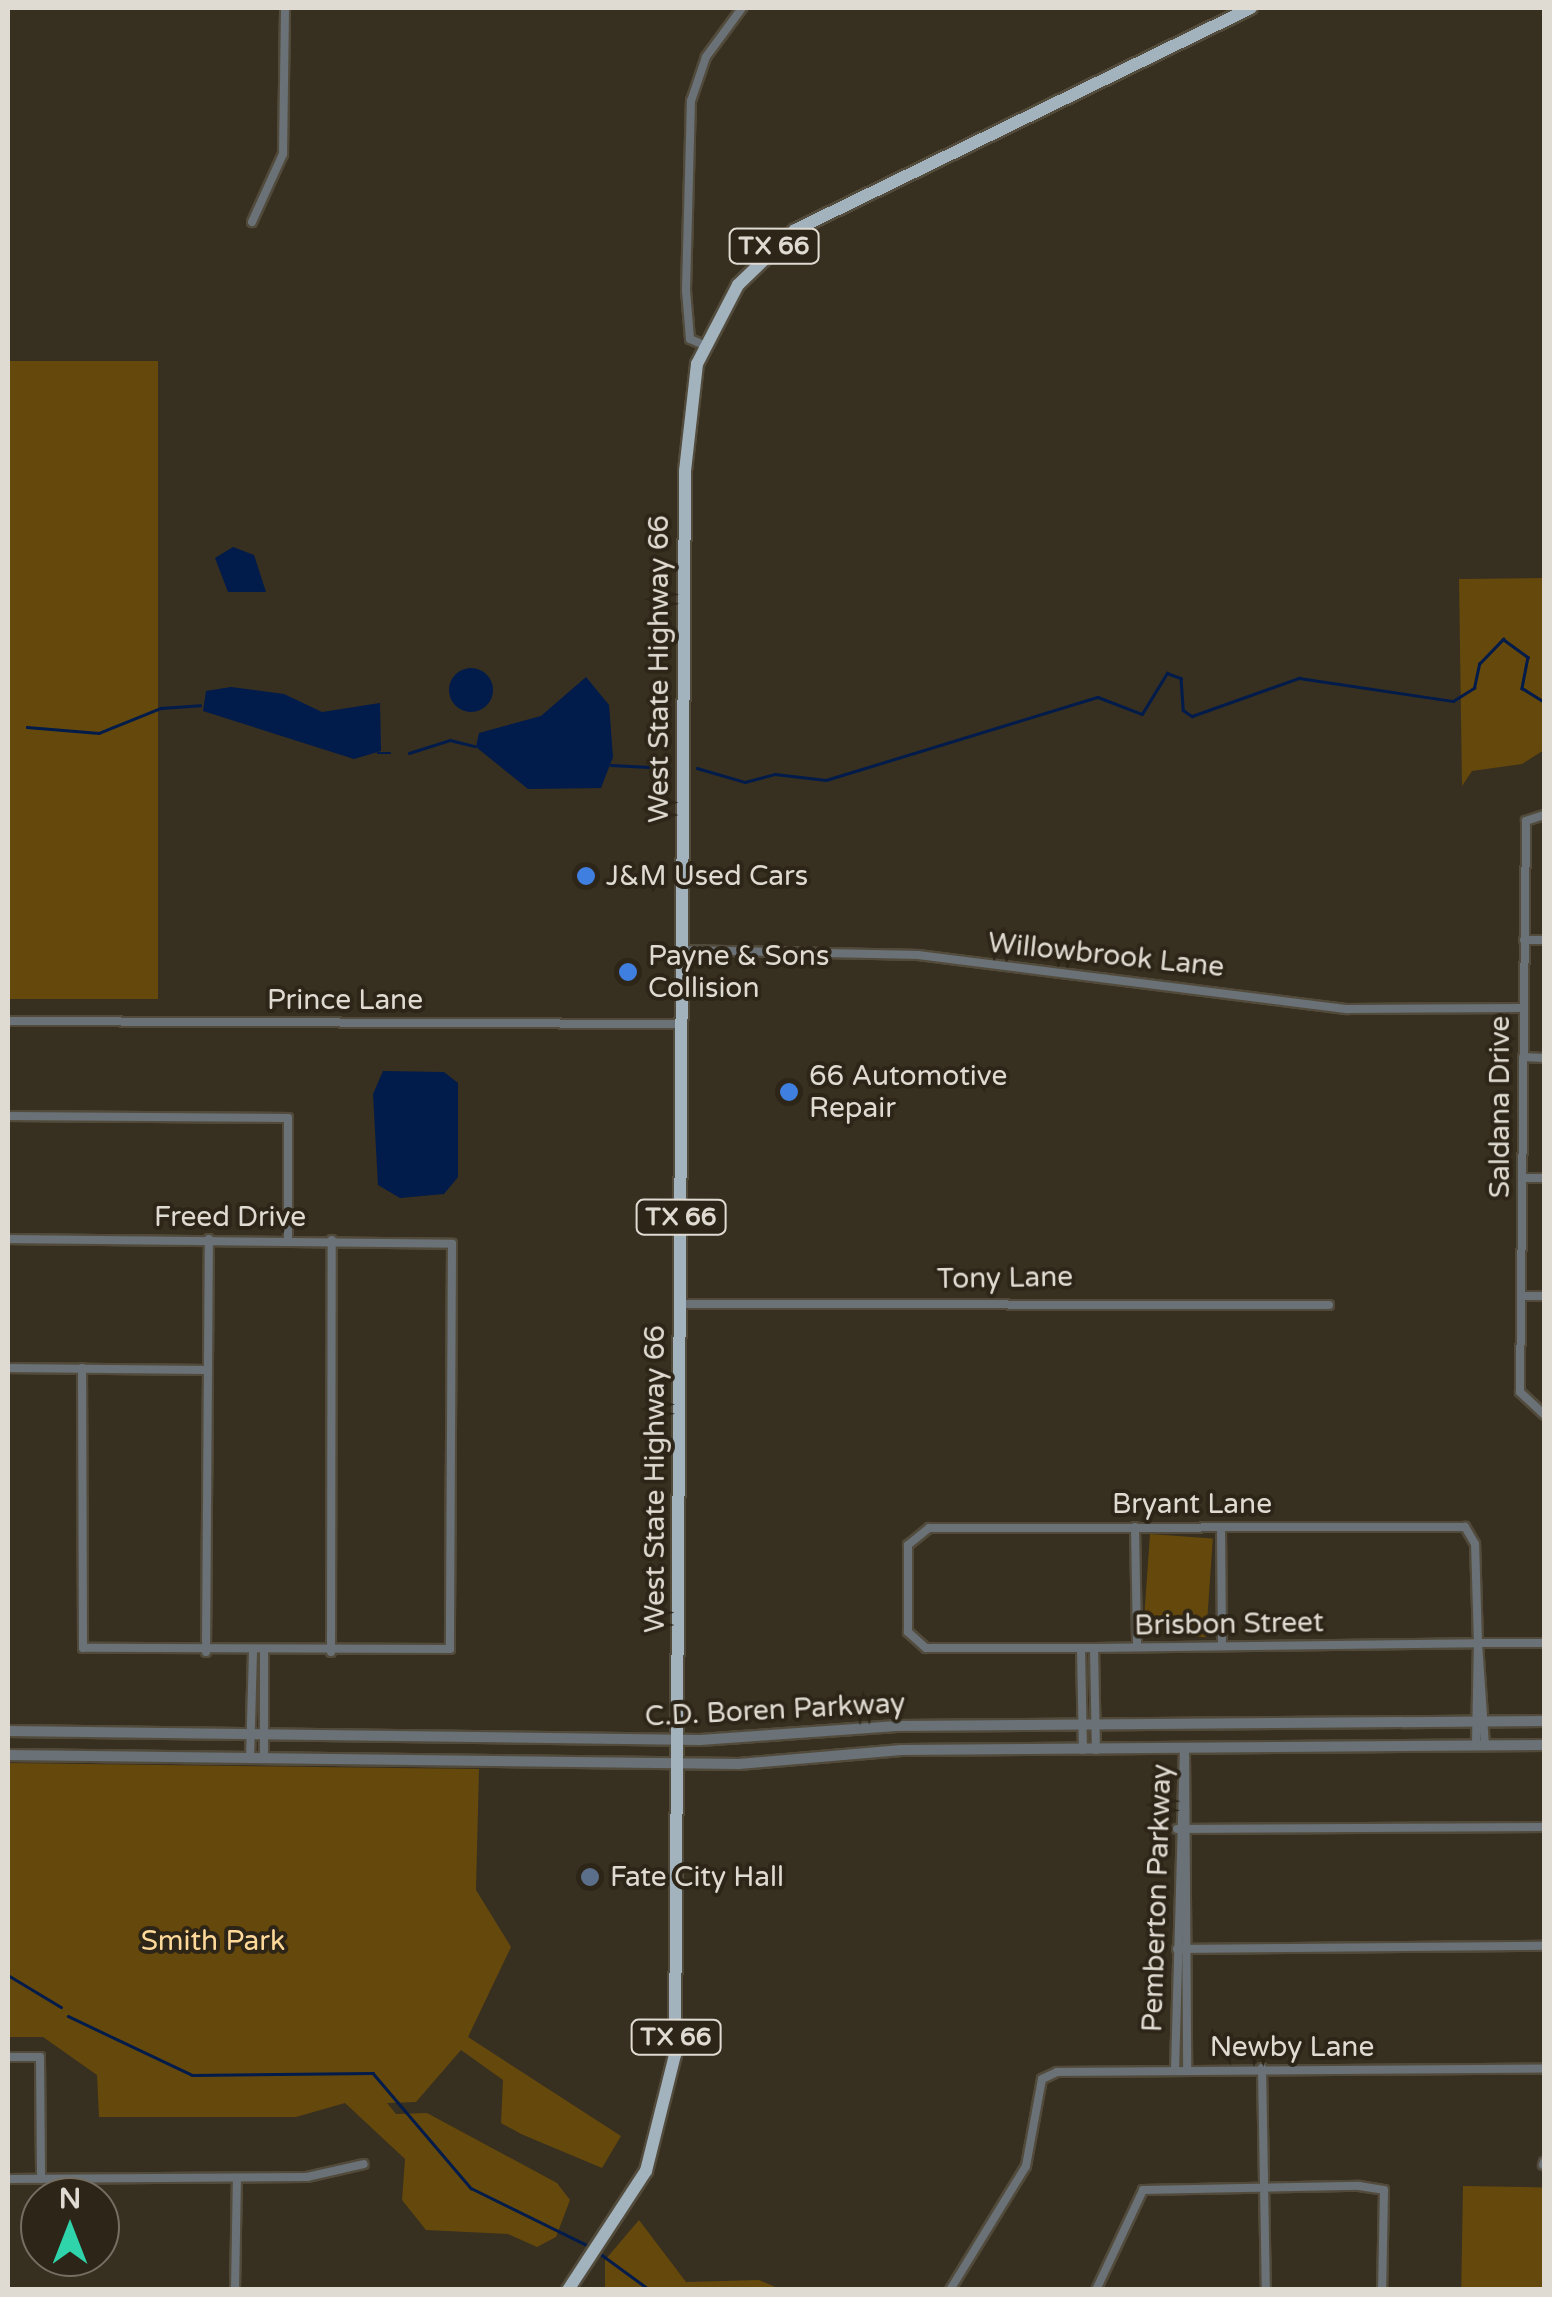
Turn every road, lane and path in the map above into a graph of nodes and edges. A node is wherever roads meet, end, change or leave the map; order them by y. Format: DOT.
graph roads {
  1 [pos="285,8"];
  2 [pos="742,8"];
  3 [pos="1251,8"];
  4 [pos="252,222"];
  5 [pos="704,345"];
  6 [pos="1544,815"];
  7 [pos="1524,940"];
  8 [pos="1544,940"];
  9 [pos="682,950"];
  10 [pos="1523,1008"];
  11 [pos="8,1021"];
  12 [pos="682,1024"];
  13 [pos="1523,1057"];
  14 [pos="1544,1058"];
  15 [pos="8,1116"];
  16 [pos="1523,1178"];
  17 [pos="1544,1178"];
  18 [pos="8,1238"];
  19 [pos="209,1239"];
  20 [pos="288,1240"];
  21 [pos="332,1240"];
  22 [pos="1522,1296"];
  23 [pos="1544,1296"];
  24 [pos="680,1304"];
  25 [pos="1329,1305"];
  26 [pos="8,1368"];
  27 [pos="82,1368"];
  28 [pos="206,1370"];
  29 [pos="1544,1414"];
  30 [pos="1136,1527"];
  31 [pos="1221,1527"];
  32 [pos="1478,1642"];
  33 [pos="1544,1642"];
  34 [pos="914,1644"];
  35 [pos="1222,1646"];
  36 [pos="1081,1648"];
  37 [pos="1094,1648"];
  38 [pos="1137,1648"];
  39 [pos="206,1652"];
  40 [pos="253,1652"];
  41 [pos="264,1652"];
  42 [pos="331,1652"];
  43 [pos="1480,1721"];
  44 [pos="1544,1721"];
  45 [pos="1184,1723"];
  46 [pos="1083,1724"];
  47 [pos="1096,1724"];
  48 [pos="8,1731"];
  49 [pos="251,1735"];
  50 [pos="264,1735"];
  51 [pos="523,1738"];
  52 [pos="678,1740"];
  53 [pos="1480,1745"];
  54 [pos="1544,1745"];
  55 [pos="1184,1749"];
  56 [pos="1083,1750"];
  57 [pos="1096,1750"];
  58 [pos="8,1756"];
  59 [pos="250,1759"];
  60 [pos="264,1759"];
  61 [pos="522,1763"];
  62 [pos="678,1764"];
  63 [pos="1544,1827"];
  64 [pos="1176,1829"];
  65 [pos="1190,1829"];
  66 [pos="1544,1946"];
  67 [pos="1176,1949"];
  68 [pos="1188,1949"];
  69 [pos="8,2057"];
  70 [pos="1262,2068"];
  71 [pos="1544,2069"];
  72 [pos="1175,2070"];
  73 [pos="1187,2070"];
  74 [pos="364,2164"];
  75 [pos="41,2177"];
  76 [pos="238,2178"];
  77 [pos="120,2179"];
  78 [pos="1265,2189"];
  79 [pos="236,2290"];
  80 [pos="568,2290"];
  81 [pos="950,2290"];
  82 [pos="1096,2290"];
  83 [pos="1266,2290"];
  84 [pos="1382,2290"];
  1 -- 4 [label="street"];
  2 -- 5 [label="street"];
  3 -- 5 [label="main road, West State Highway 66 / TX 66"];
  5 -- 9 [label="main road, West State Highway 66 / TX 66"];
  6 -- 7 [label="street, Saldana Drive"];
  7 -- 8 [label="street"];
  7 -- 10 [label="street, Saldana Drive"];
  9 -- 10 [label="street, Willowbrook Lane"];
  9 -- 12 [label="main road, West State Highway 66 / TX 66"];
  10 -- 13 [label="street, Saldana Drive"];
  11 -- 12 [label="street, Prince Lane"];
  12 -- 24 [label="main road, West State Highway 66 / TX 66"];
  13 -- 14 [label="street"];
  13 -- 16 [label="street, Saldana Drive"];
  15 -- 20 [label="street"];
  16 -- 17 [label="street"];
  16 -- 22 [label="street, Saldana Drive"];
  18 -- 19 [label="street, Freed Drive"];
  19 -- 20 [label="street, Freed Drive"];
  19 -- 28 [label="street"];
  20 -- 21 [label="street, Freed Drive"];
  21 -- 42 [label="street"];
  21 -- 42 [label="street, Freed Drive"];
  22 -- 23 [label="street"];
  22 -- 29 [label="street, Saldana Drive"];
  24 -- 25 [label="street, Tony Lane"];
  24 -- 52 [label="main road, West State Highway 66 / TX 66"];
  26 -- 27 [label="street"];
  27 -- 28 [label="street"];
  27 -- 39 [label="street"];
  28 -- 39 [label="street"];
  30 -- 31 [label="street, Bryant Lane"];
  30 -- 34 [label="street, Bryant Lane"];
  30 -- 38 [label="street"];
  31 -- 32 [label="street, Bryant Lane"];
  31 -- 35 [label="street"];
  32 -- 33 [label="street, Brisbon Street"];
  32 -- 35 [label="street, Brisbon Street"];
  32 -- 43 [label="street"];
  34 -- 36 [label="street, Brisbon Street"];
  35 -- 38 [label="street, Brisbon Street"];
  36 -- 37 [label="street, Brisbon Street"];
  36 -- 46 [label="street"];
  37 -- 38 [label="street, Brisbon Street"];
  37 -- 47 [label="street"];
  39 -- 40 [label="street"];
  40 -- 41 [label="street"];
  40 -- 49 [label="street"];
  41 -- 42 [label="street"];
  41 -- 50 [label="street"];
  43 -- 44 [label="street, C.D. Boren Parkway"];
  43 -- 45 [label="street, C.D. Boren Parkway"];
  43 -- 53 [label="street"];
  45 -- 47 [label="street, C.D. Boren Parkway"];
  45 -- 55 [label="street"];
  46 -- 47 [label="street, C.D. Boren Parkway"];
  46 -- 52 [label="street, C.D. Boren Parkway"];
  46 -- 56 [label="street"];
  47 -- 57 [label="street"];
  48 -- 49 [label="street, C.D. Boren Parkway"];
  49 -- 50 [label="street, C.D. Boren Parkway"];
  49 -- 59 [label="street"];
  50 -- 51 [label="street, C.D. Boren Parkway"];
  50 -- 60 [label="street"];
  51 -- 52 [label="street, C.D. Boren Parkway"];
  51 -- 61 [label="street"];
  52 -- 62 [label="main road, TX 66"];
  53 -- 54 [label="street, C.D. Boren Parkway"];
  53 -- 55 [label="street, C.D. Boren Parkway"];
  55 -- 57 [label="street, C.D. Boren Parkway"];
  55 -- 64 [label="street, Pemberton Parkway"];
  55 -- 65 [label="street, Pemberton Parkway"];
  56 -- 57 [label="street, C.D. Boren Parkway"];
  56 -- 62 [label="street, C.D. Boren Parkway"];
  58 -- 59 [label="street, C.D. Boren Parkway"];
  59 -- 60 [label="street, C.D. Boren Parkway"];
  60 -- 61 [label="street, C.D. Boren Parkway"];
  61 -- 62 [label="street, C.D. Boren Parkway"];
  62 -- 80 [label="main road, TX 66"];
  63 -- 65 [label="street"];
  64 -- 65 [label="street"];
  64 -- 67 [label="street, Pemberton Parkway"];
  65 -- 68 [label="street, Pemberton Parkway"];
  66 -- 68 [label="street"];
  67 -- 68 [label="street"];
  67 -- 72 [label="street, Pemberton Parkway"];
  68 -- 73 [label="street, Pemberton Parkway"];
  69 -- 75 [label="street"];
  70 -- 71 [label="street, Newby Lane"];
  70 -- 73 [label="street, Newby Lane"];
  70 -- 78 [label="street"];
  72 -- 73 [label="street, Newby Lane"];
  72 -- 81 [label="street, Newby Lane"];
  74 -- 76 [label="street"];
  76 -- 77 [label="street"];
  76 -- 79 [label="street"];
  78 -- 82 [label="street"];
  78 -- 83 [label="street"];
  78 -- 84 [label="street"];
}
